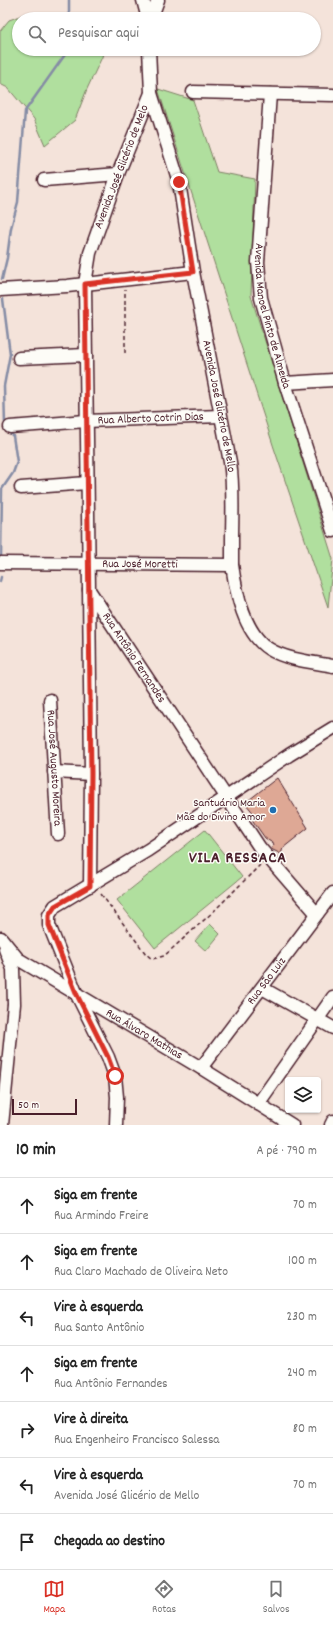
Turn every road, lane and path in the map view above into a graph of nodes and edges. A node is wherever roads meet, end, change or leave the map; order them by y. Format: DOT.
graph roads {
  1 [pos="143,0"];
  2 [pos="158,0"];
  3 [pos="147,12"];
  4 [pos="153,12"];
  5 [pos="149,56"];
  6 [pos="193,92"];
  7 [pos="151,93"];
  8 [pos="270,94"];
  9 [pos="333,95"];
  10 [pos="118,174"];
  11 [pos="44,180"];
  12 [pos="193,272"];
  13 [pos="125,279"];
  14 [pos="85,284"];
  15 [pos="0,290"];
  16 [pos="125,354"];
  17 [pos="86,355"];
  18 [pos="19,358"];
  19 [pos="333,380"];
  20 [pos="285,383"];
  21 [pos="220,416"];
  22 [pos="86,421"];
  23 [pos="10,427"];
  24 [pos="87,483"];
  25 [pos="20,488"];
  26 [pos="333,531"];
  27 [pos="0,563"];
  28 [pos="88,564"];
  29 [pos="232,565"];
  30 [pos="89,590"];
  31 [pos="333,666"];
  32 [pos="50,700"];
  33 [pos="333,728"];
  34 [pos="54,772"];
  35 [pos="91,774"];
  36 [pos="226,798"];
  37 [pos="58,834"];
  38 [pos="267,858"];
  39 [pos="90,886"];
  40 [pos="100,894"];
  41 [pos="333,894"];
  42 [pos="317,914"];
  43 [pos="0,938"];
  44 [pos="262,988"];
  45 [pos="77,995"];
  46 [pos="333,997"];
  47 [pos="318,1019"];
  48 [pos="333,1028"];
  49 [pos="201,1068"];
  50 [pos="258,1104"];
  51 [pos="333,1121"];
  52 [pos="2,1125"];
  53 [pos="116,1125"];
  54 [pos="292,1125"];
  55 [pos="331,1125"];
  1 -- 3 [label="street"];
  2 -- 4 [label="street"];
  5 -- 7 [label="street, Avenida José Glicério de Melo"];
  6 -- 8 [label="street"];
  7 -- 10 [label="street, Avenida José Glicério de Melo"];
  7 -- 12 [label="street, Avenida José Glicério de Mello"];
  8 -- 9 [label="street"];
  8 -- 20 [label="street, Avenida Manoel Pinto de Almeida"];
  10 -- 11 [label="street"];
  10 -- 14 [label="street, Avenida José Glicério de Melo"];
  12 -- 13 [label="street"];
  12 -- 21 [label="street, Avenida José Glicério de Mello"];
  13 -- 14 [label="street"];
  13 -- 16 [label="path"];
  14 -- 15 [label="street"];
  14 -- 17 [label="street"];
  17 -- 18 [label="street"];
  17 -- 22 [label="street"];
  19 -- 20 [label="street"];
  20 -- 26 [label="street, Avenida Manoel Pinto de Almeida"];
  21 -- 22 [label="street, Rua Alberto Cotrin Dias"];
  21 -- 29 [label="street, Avenida José Glicério de Mello"];
  22 -- 23 [label="street, Rua Alberto Cotrin Dias"];
  22 -- 24 [label="street"];
  24 -- 25 [label="street"];
  24 -- 28 [label="street"];
  27 -- 28 [label="street, Rua José Moretti"];
  28 -- 29 [label="street, Rua José Moretti"];
  28 -- 30 [label="street"];
  29 -- 31 [label="street, Avenida José Glicério de Mello"];
  30 -- 35 [label="street"];
  30 -- 36 [label="street, Rua Antônio Fernandes"];
  32 -- 34 [label="street, Rua José Augusto Moreira"];
  33 -- 36 [label="street"];
  34 -- 35 [label="street"];
  34 -- 37 [label="street, Rua José Augusto Moreira"];
  35 -- 39 [label="street"];
  36 -- 38 [label="street, Rua Antônio Fernandes"];
  36 -- 39 [label="street"];
  38 -- 40 [label="path"];
  38 -- 42 [label="street, Rua Antônio Fernandes"];
  39 -- 45 [label="street"];
  41 -- 42 [label="street, Rua São Luiz"];
  42 -- 44 [label="street, Rua São Luiz"];
  43 -- 45 [label="street, Rua Álvaro Mathias"];
  43 -- 52 [label="street"];
  44 -- 47 [label="street"];
  44 -- 49 [label="street, Rua São Luiz"];
  45 -- 49 [label="street, Rua Álvaro Mathias"];
  45 -- 53 [label="street"];
  46 -- 47 [label="street"];
  47 -- 48 [label="street"];
  47 -- 50 [label="street"];
  49 -- 50 [label="street, Rua Álvaro Mathias"];
  50 -- 54 [label="street, Rua Álvaro Mathias"];
  51 -- 55 [label="street"];
}
